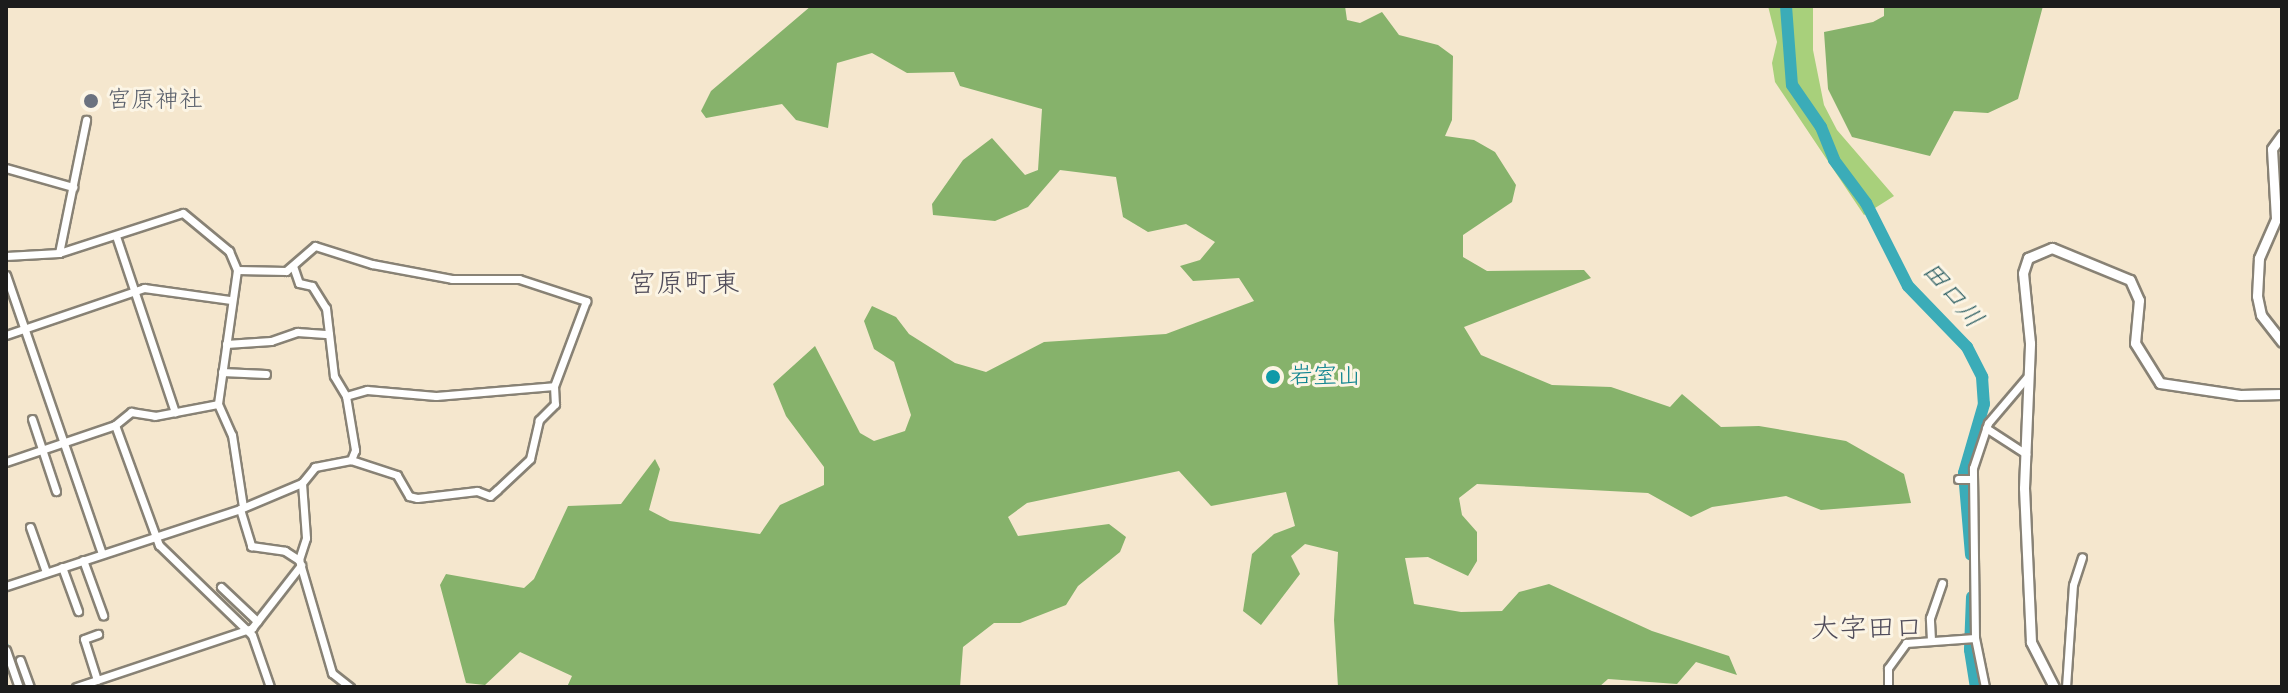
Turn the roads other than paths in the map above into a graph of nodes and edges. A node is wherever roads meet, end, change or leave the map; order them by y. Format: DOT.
graph roads {
  1 [pos="86,120"];
  2 [pos="2282,135"];
  3 [pos="6,168"];
  4 [pos="73,187"];
  5 [pos="116,236"];
  6 [pos="59,253"];
  7 [pos="6,256"];
  8 [pos="293,266"];
  9 [pos="237,270"];
  10 [pos="6,275"];
  11 [pos="134,291"];
  12 [pos="231,300"];
  13 [pos="25,329"];
  14 [pos="329,334"];
  15 [pos="6,335"];
  16 [pos="2282,342"];
  17 [pos="226,344"];
  18 [pos="222,372"];
  19 [pos="266,374"];
  20 [pos="2028,376"];
  21 [pos="554,386"];
  22 [pos="2282,394"];
  23 [pos="346,396"];
  24 [pos="218,404"];
  25 [pos="175,412"];
  26 [pos="32,419"];
  27 [pos="115,425"];
  28 [pos="1986,428"];
  29 [pos="64,442"];
  30 [pos="43,449"];
  31 [pos="2026,454"];
  32 [pos="351,460"];
  33 [pos="6,462"];
  34 [pos="1959,479"];
  35 [pos="1971,479"];
  36 [pos="302,483"];
  37 [pos="56,491"];
  38 [pos="242,508"];
  39 [pos="30,527"];
  40 [pos="154,537"];
  41 [pos="102,554"];
  42 [pos="2082,557"];
  43 [pos="83,560"];
  44 [pos="300,562"];
  45 [pos="62,567"];
  46 [pos="46,572"];
  47 [pos="1942,583"];
  48 [pos="6,586"];
  49 [pos="221,587"];
  50 [pos="78,611"];
  51 [pos="103,615"];
  52 [pos="257,621"];
  53 [pos="247,629"];
  54 [pos="98,634"];
  55 [pos="1975,638"];
  56 [pos="1931,640"];
  57 [pos="6,650"];
  58 [pos="20,660"];
  59 [pos="97,680"];
  60 [pos="19,687"];
  61 [pos="30,687"];
  62 [pos="76,687"];
  63 [pos="270,687"];
  64 [pos="350,687"];
  65 [pos="1888,687"];
  66 [pos="1985,687"];
  67 [pos="2054,687"];
  68 [pos="2066,687"];
  1 -- 4 [label="street"];
  2 -- 16 [label="street"];
  3 -- 4 [label="street"];
  4 -- 6 [label="street"];
  5 -- 6 [label="street"];
  5 -- 9 [label="street"];
  5 -- 11 [label="street"];
  6 -- 7 [label="street"];
  8 -- 9 [label="street"];
  8 -- 14 [label="street"];
  8 -- 21 [label="street"];
  9 -- 12 [label="street"];
  10 -- 13 [label="street"];
  11 -- 12 [label="street"];
  11 -- 13 [label="street"];
  11 -- 25 [label="street"];
  12 -- 17 [label="street"];
  13 -- 15 [label="street"];
  13 -- 29 [label="street"];
  14 -- 17 [label="street"];
  14 -- 23 [label="street"];
  17 -- 18 [label="street"];
  18 -- 19 [label="street"];
  18 -- 24 [label="street"];
  20 -- 22 [label="street"];
  20 -- 28 [label="street"];
  20 -- 31 [label="street"];
  21 -- 23 [label="street"];
  21 -- 32 [label="street"];
  23 -- 32 [label="street"];
  24 -- 25 [label="street"];
  24 -- 38 [label="street"];
  25 -- 27 [label="street"];
  26 -- 30 [label="street"];
  27 -- 29 [label="street"];
  27 -- 40 [label="street"];
  28 -- 31 [label="street"];
  28 -- 35 [label="street"];
  29 -- 30 [label="street"];
  29 -- 41 [label="street"];
  30 -- 33 [label="street"];
  30 -- 37 [label="street"];
  31 -- 67 [label="street"];
  32 -- 36 [label="street"];
  34 -- 35 [label="street"];
  35 -- 55 [label="street"];
  36 -- 38 [label="street"];
  36 -- 44 [label="street"];
  38 -- 40 [label="street"];
  38 -- 44 [label="street"];
  39 -- 46 [label="street"];
  40 -- 41 [label="street"];
  40 -- 53 [label="street"];
  41 -- 43 [label="street"];
  42 -- 68 [label="street"];
  43 -- 45 [label="street"];
  43 -- 51 [label="street"];
  44 -- 52 [label="street"];
  44 -- 64 [label="street"];
  45 -- 46 [label="street"];
  45 -- 50 [label="street"];
  46 -- 48 [label="street"];
  47 -- 56 [label="street"];
  49 -- 52 [label="street"];
  52 -- 53 [label="street"];
  53 -- 59 [label="street"];
  53 -- 63 [label="street"];
  54 -- 59 [label="street"];
  55 -- 56 [label="street"];
  55 -- 66 [label="street"];
  56 -- 65 [label="street"];
  57 -- 60 [label="street"];
  58 -- 61 [label="street"];
  59 -- 62 [label="street"];
}
